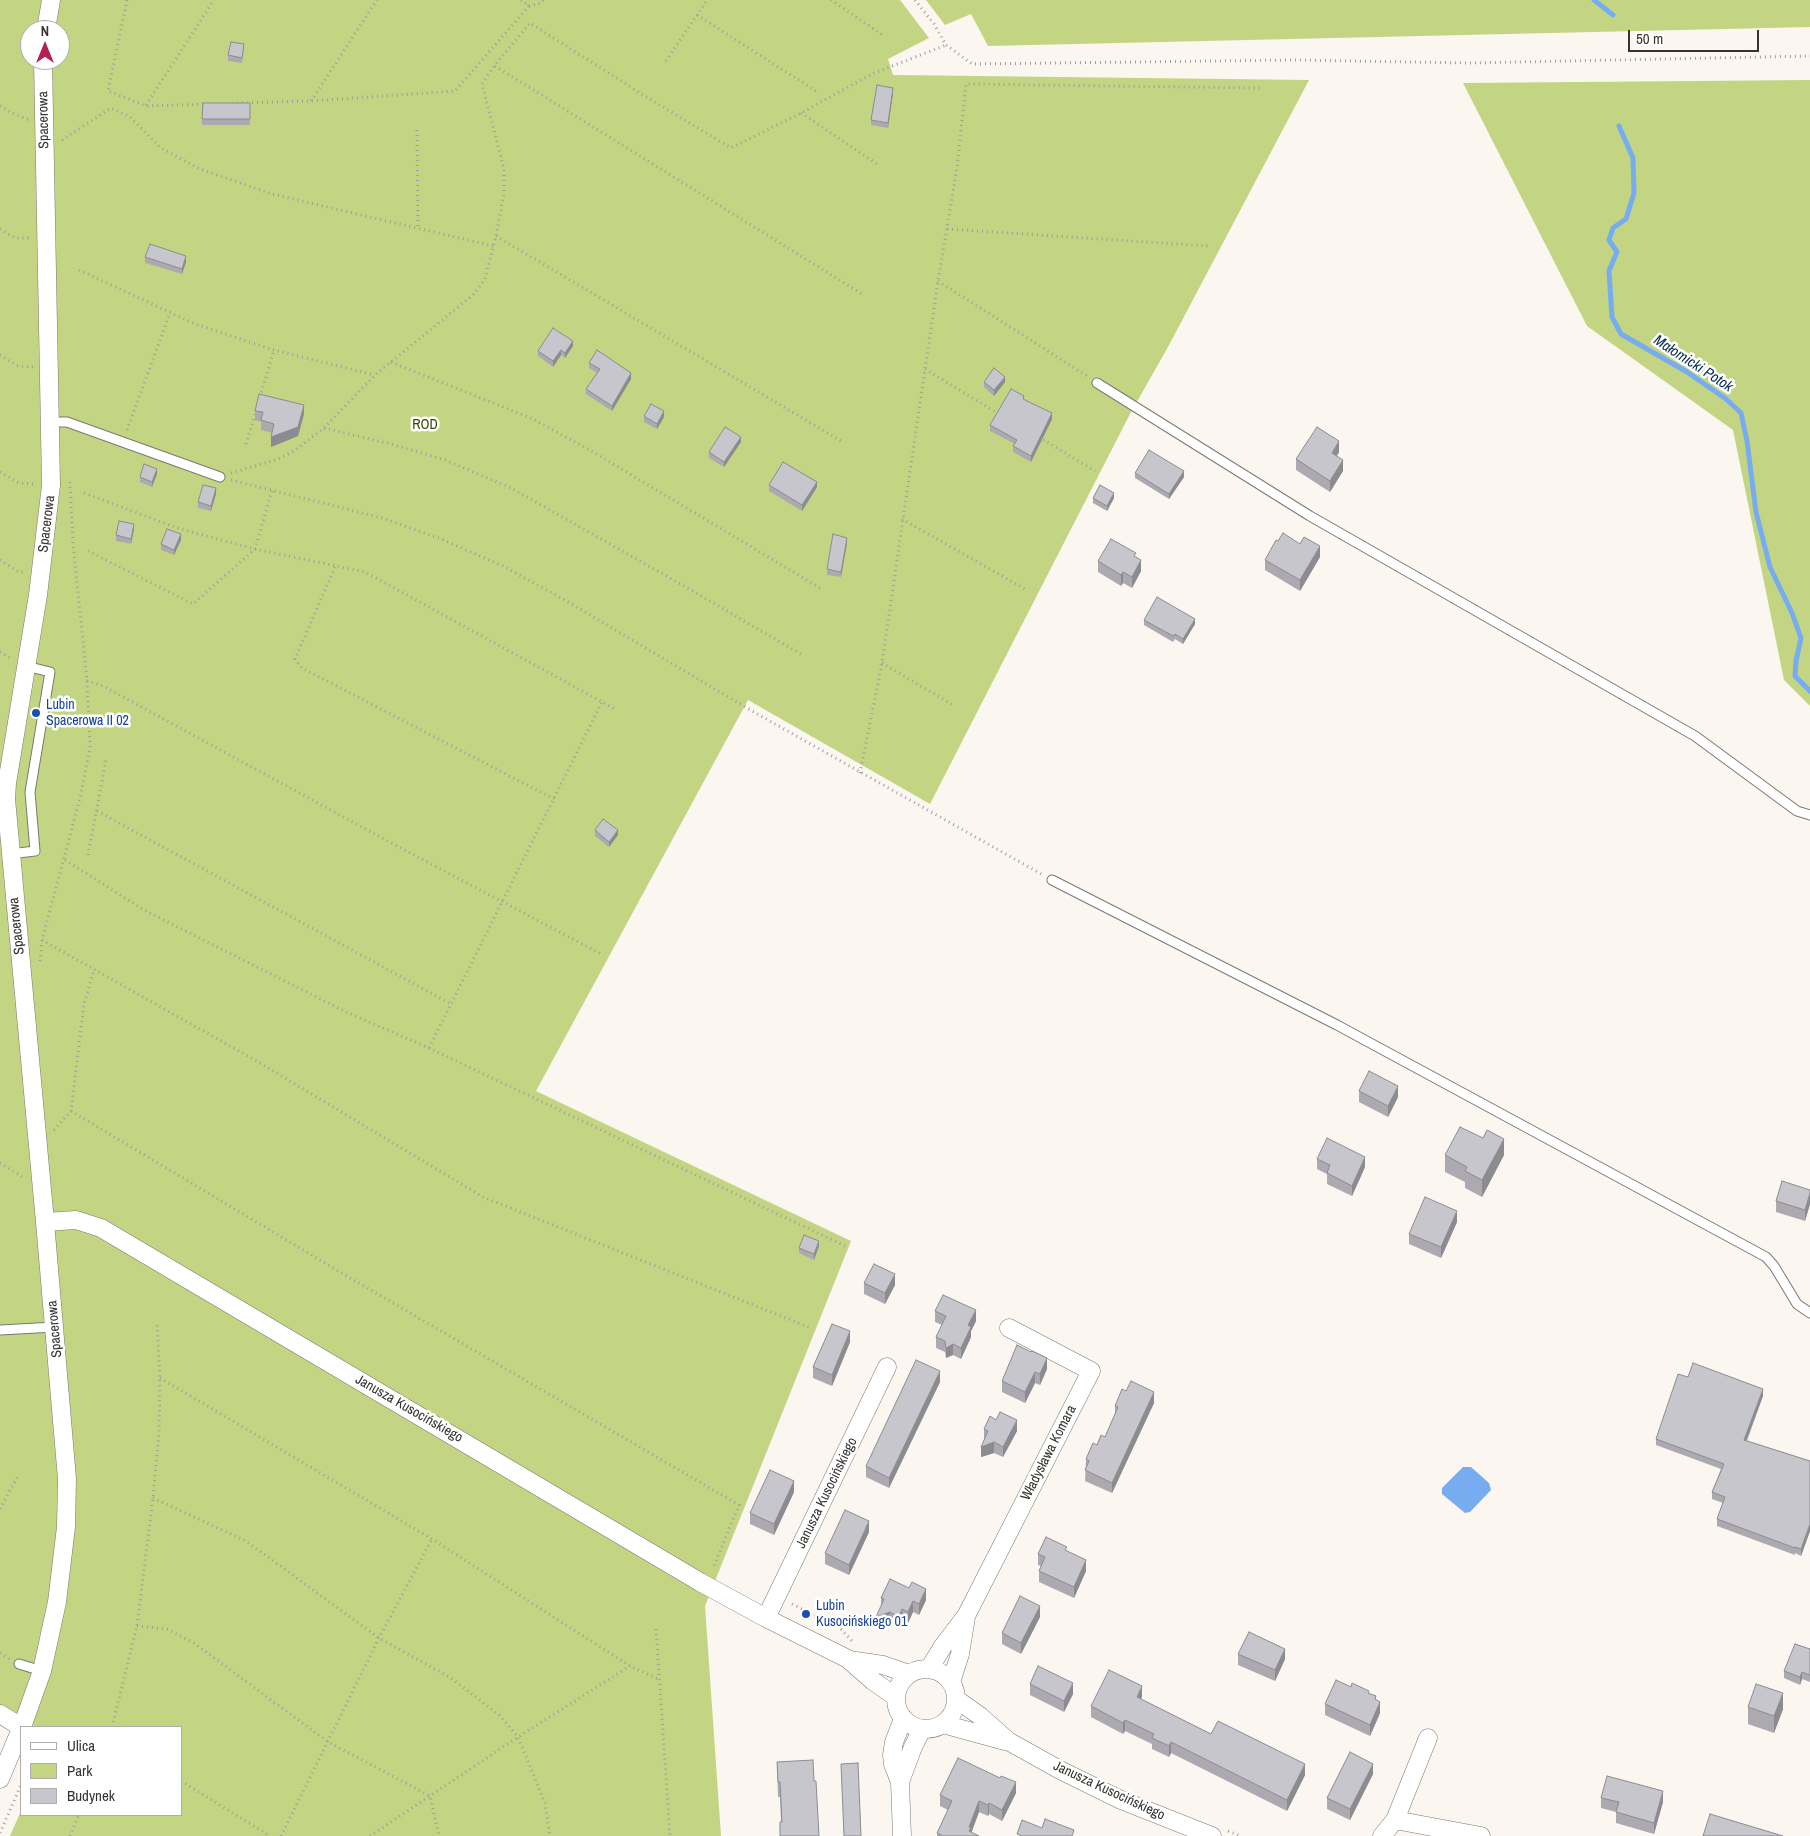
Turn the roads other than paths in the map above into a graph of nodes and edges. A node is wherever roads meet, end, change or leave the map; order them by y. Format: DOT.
graph roads {
  1 [pos="52,0"];
  2 [pos="48,20"];
  3 [pos="43,70"];
  4 [pos="1098,383"];
  5 [pos="50,422"];
  6 [pos="220,477"];
  7 [pos="26,666"];
  8 [pos="1810,815"];
  9 [pos="10,854"];
  10 [pos="1052,880"];
  11 [pos="45,1222"];
  12 [pos="1810,1313"];
  13 [pos="55,1327"];
  14 [pos="1010,1328"];
  15 [pos="0,1330"];
  16 [pos="887,1367"];
  17 [pos="966,1616"];
  18 [pos="766,1618"];
  19 [pos="848,1659"];
  20 [pos="19,1664"];
  21 [pos="929,1669"];
  22 [pos="42,1671"];
  23 [pos="909,1674"];
  24 [pos="951,1682"];
  25 [pos="896,1697"];
  26 [pos="956,1699"];
  27 [pos="0,1714"];
  28 [pos="904,1719"];
  29 [pos="943,1724"];
  30 [pos="23,1726"];
  31 [pos="20,1727"];
  32 [pos="922,1729"];
  33 [pos="20,1733"];
  34 [pos="1428,1738"];
  35 [pos="1008,1741"];
  36 [pos="0,1779"];
  37 [pos="900,1782"];
  38 [pos="1395,1828"];
  39 [pos="1218,1832"];
  40 [pos="902,1836"];
  41 [pos="1382,1836"];
  42 [pos="1481,1836"];
  1 -- 2 [label="street"];
  3 -- 5 [label="street, Spacerowa"];
  4 -- 8 [label="lane"];
  5 -- 6 [label="lane"];
  5 -- 7 [label="street, Spacerowa"];
  7 -- 9 [label="street, Spacerowa"];
  7 -- 9 [label="lane"];
  9 -- 11 [label="street, Spacerowa"];
  10 -- 12 [label="lane"];
  11 -- 13 [label="street, Spacerowa"];
  11 -- 18 [label="street, Janusza Kusocińskiego"];
  13 -- 15 [label="lane"];
  13 -- 22 [label="street, Spacerowa"];
  14 -- 17 [label="street, Władysława Komara"];
  16 -- 18 [label="street, Janusza Kusocińskiego"];
  17 -- 21 [label="street"];
  17 -- 24 [label="street"];
  18 -- 19 [label="street, Janusza Kusocińskiego"];
  19 -- 23 [label="street"];
  19 -- 25 [label="street"];
  20 -- 22 [label="lane"];
  21 -- 23 [label="street"];
  21 -- 24 [label="street"];
  22 -- 30 [label="street, Spacerowa"];
  23 -- 25 [label="street"];
  24 -- 26 [label="street"];
  25 -- 28 [label="street"];
  26 -- 29 [label="street"];
  26 -- 35 [label="street"];
  27 -- 31 [label="street"];
  28 -- 32 [label="street"];
  28 -- 37 [label="street"];
  29 -- 32 [label="street"];
  29 -- 35 [label="street"];
  32 -- 37 [label="street"];
  33 -- 36 [label="street, Spacerowa"];
  34 -- 38 [label="street"];
  35 -- 39 [label="street, Janusza Kusocińskiego"];
  37 -- 40 [label="street"];
  38 -- 41 [label="street"];
  38 -- 42 [label="street"];
}
